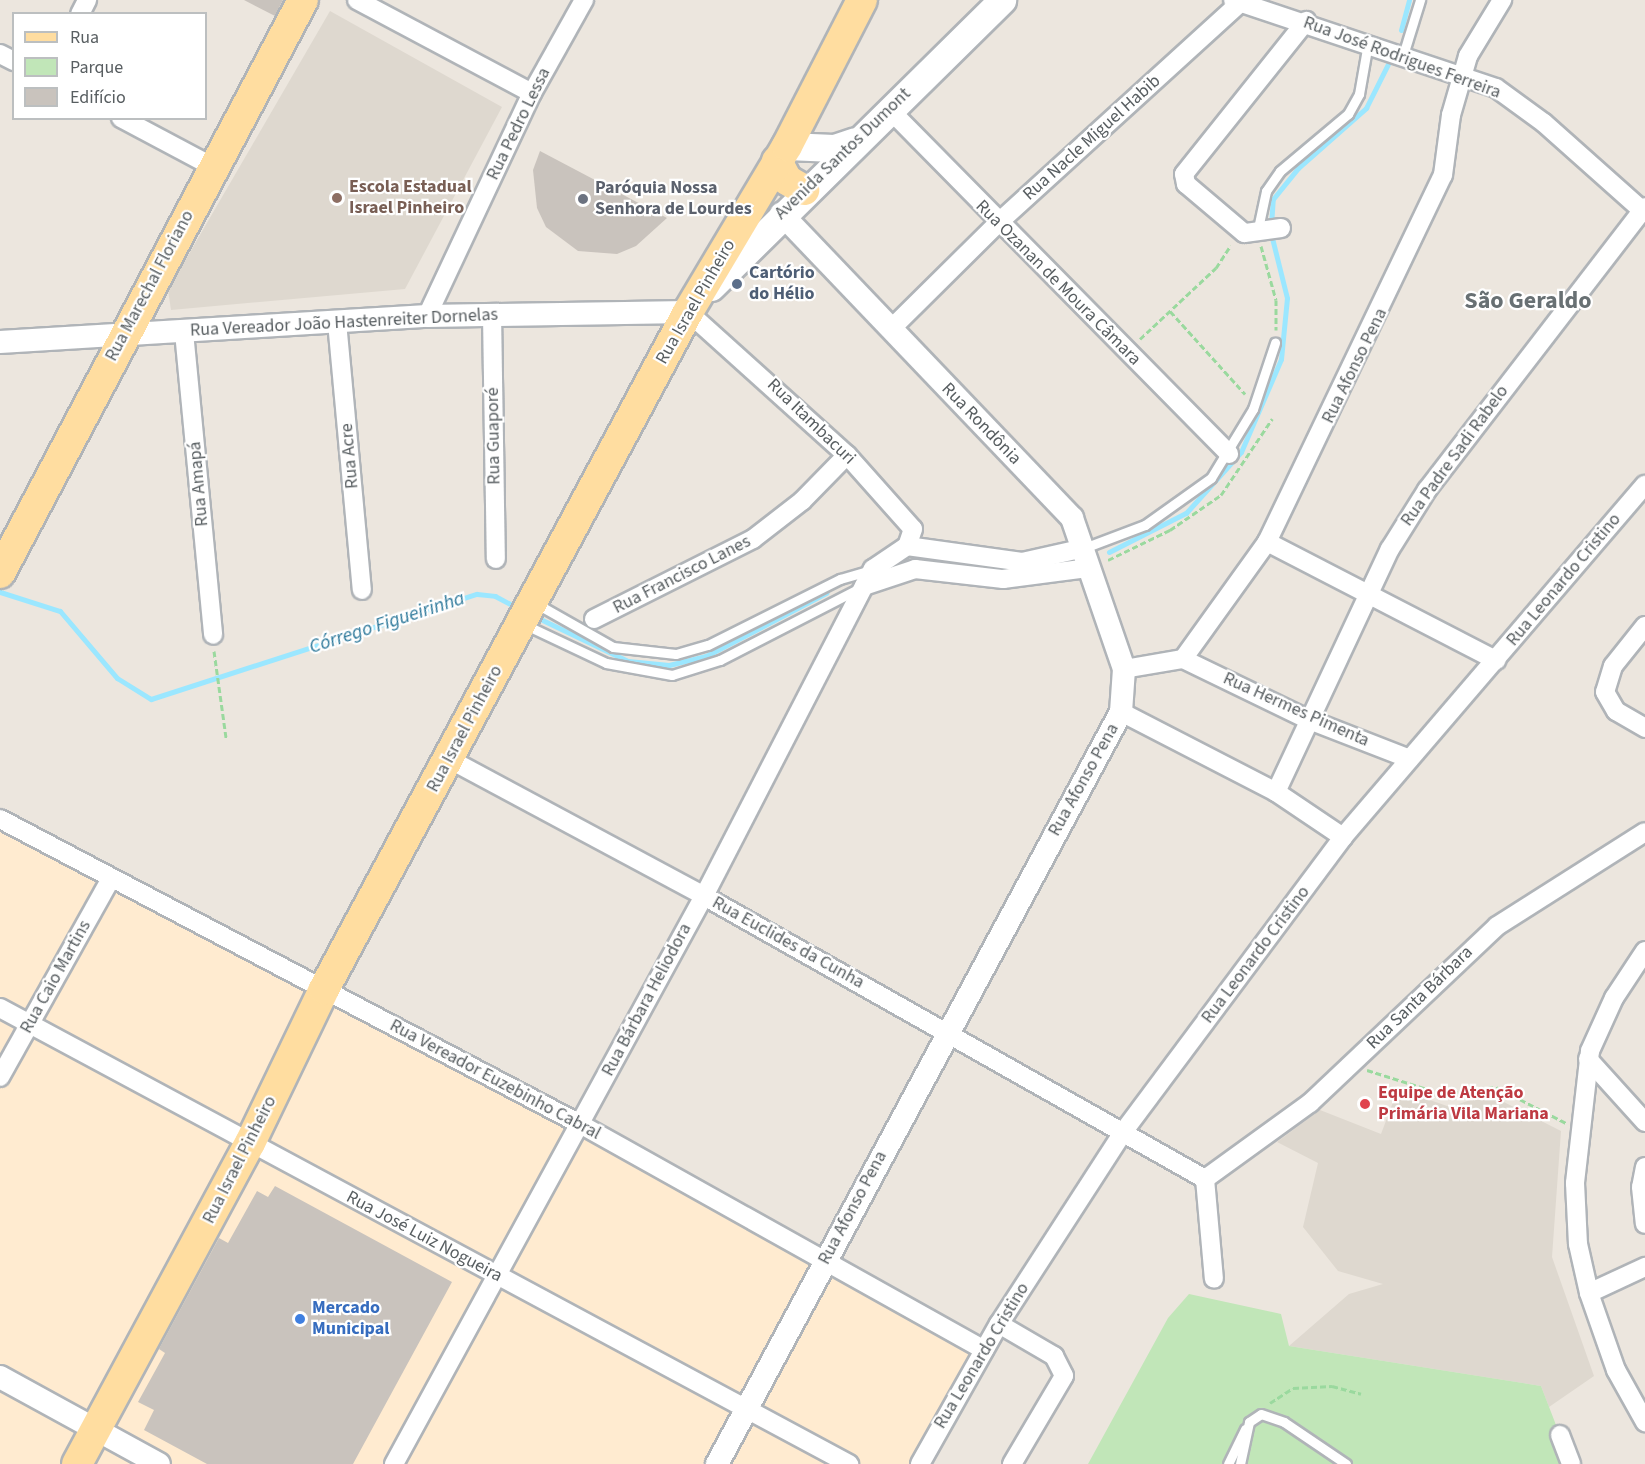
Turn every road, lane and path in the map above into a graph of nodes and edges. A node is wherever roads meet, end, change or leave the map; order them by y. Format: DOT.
graph roads {
  1 [pos="303,0"];
  2 [pos="357,0"];
  3 [pos="584,0"];
  4 [pos="862,0"];
  5 [pos="1002,0"];
  6 [pos="1420,0"];
  7 [pos="1502,0"];
  8 [pos="1238,2"];
  9 [pos="1306,21"];
  10 [pos="1368,43"];
  11 [pos="1403,55"];
  12 [pos="1462,76"];
  13 [pos="532,93"];
  14 [pos="890,110"];
  15 [pos="126,120"];
  16 [pos="858,139"];
  17 [pos="791,152"];
  18 [pos="213,167"];
  19 [pos="811,184"];
  20 [pos="1644,210"];
  21 [pos="781,214"];
  22 [pos="998,223"];
  23 [pos="1281,228"];
  24 [pos="1248,232"];
  25 [pos="1170,310"];
  26 [pos="688,312"];
  27 [pos="492,314"];
  28 [pos="427,316"];
  29 [pos="337,322"];
  30 [pos="892,328"];
  31 [pos="126,332"];
  32 [pos="184,332"];
  33 [pos="0,342"];
  34 [pos="1275,343"];
  35 [pos="1126,352"];
  36 [pos="1255,404"];
  37 [pos="1229,454"];
  38 [pos="847,455"];
  39 [pos="1645,484"];
  40 [pos="1267,542"];
  41 [pos="907,546"];
  42 [pos="1087,558"];
  43 [pos="496,559"];
  44 [pos="873,569"];
  45 [pos="0,573"];
  46 [pos="864,586"];
  47 [pos="362,590"];
  48 [pos="1371,593"];
  49 [pos="541,601"];
  50 [pos="594,619"];
  51 [pos="1645,626"];
  52 [pos="532,628"];
  53 [pos="213,635"];
  54 [pos="1183,659"];
  55 [pos="215,660"];
  56 [pos="1496,660"];
  57 [pos="1124,669"];
  58 [pos="1121,712"];
  59 [pos="1307,720"];
  60 [pos="1645,728"];
  61 [pos="226,738"];
  62 [pos="449,759"];
  63 [pos="1410,759"];
  64 [pos="1276,792"];
  65 [pos="0,819"];
  66 [pos="1645,832"];
  67 [pos="1343,837"];
  68 [pos="111,878"];
  69 [pos="704,896"];
  70 [pos="1645,951"];
  71 [pos="324,989"];
  72 [pos="0,1008"];
  73 [pos="30,1024"];
  74 [pos="946,1032"];
  75 [pos="1588,1059"];
  76 [pos="1353,1063"];
  77 [pos="0,1077"];
  78 [pos="1645,1122"];
  79 [pos="580,1125"];
  80 [pos="1124,1131"];
  81 [pos="1581,1131"];
  82 [pos="250,1143"];
  83 [pos="1645,1167"];
  84 [pos="1205,1179"];
  85 [pos="1645,1224"];
  86 [pos="826,1258"];
  87 [pos="1645,1267"];
  88 [pos="495,1276"];
  89 [pos="1214,1280"];
  90 [pos="1589,1293"];
  91 [pos="999,1324"];
  92 [pos="984,1350"];
  93 [pos="0,1377"];
  94 [pos="1361,1394"];
  95 [pos="745,1409"];
  96 [pos="1261,1414"];
  97 [pos="1249,1422"];
  98 [pos="1645,1422"];
  99 [pos="96,1431"];
  100 [pos="1560,1435"];
  101 [pos="77,1464"];
  102 [pos="159,1464"];
  103 [pos="394,1464"];
  104 [pos="717,1464"];
  105 [pos="849,1464"];
  106 [pos="920,1464"];
  107 [pos="1012,1464"];
  108 [pos="1228,1464"];
  109 [pos="1240,1464"];
  110 [pos="1346,1464"];
  111 [pos="1571,1464"];
  1 -- 18 [label="main road, Rua Marechal Floriano"];
  2 -- 13 [label="street"];
  3 -- 13 [label="street, Rua Pedro Lessa"];
  4 -- 17 [label="main road, Rua Israel Pinheiro"];
  5 -- 14 [label="main road, Avenida Santos Dumont"];
  6 -- 11 [label="lane"];
  7 -- 12 [label="street, Rua Afonso Pena"];
  8 -- 9 [label="street, Rua José Rodrigues Ferreira"];
  8 -- 22 [label="street, Rua Nacle Miguel Habib"];
  9 -- 10 [label="street, Rua José Rodrigues Ferreira"];
  9 -- 24 [label="street"];
  10 -- 11 [label="street, Rua José Rodrigues Ferreira"];
  10 -- 24 [label="lane"];
  11 -- 12 [label="street, Rua José Rodrigues Ferreira"];
  12 -- 20 [label="street, Rua José Rodrigues Ferreira"];
  12 -- 40 [label="street, Rua Afonso Pena"];
  13 -- 28 [label="street, Rua Pedro Lessa"];
  14 -- 16 [label="main road, Avenida Santos Dumont"];
  14 -- 22 [label="street, Rua Ozanan de Moura Câmara"];
  15 -- 18 [label="street"];
  16 -- 17 [label="main road"];
  16 -- 19 [label="main road, Avenida Santos Dumont"];
  17 -- 19 [label="main road"];
  17 -- 26 [label="main road, Rua Israel Pinheiro"];
  18 -- 31 [label="main road, Rua Marechal Floriano"];
  19 -- 21 [label="main road, Avenida Santos Dumont"];
  20 -- 48 [label="street, Rua Padre Sadi Rabelo"];
  21 -- 26 [label="main road, Avenida Santos Dumont"];
  21 -- 30 [label="street, Rua Rondônia"];
  22 -- 30 [label="street, Rua Nacle Miguel Habib"];
  22 -- 35 [label="street, Rua Ozanan de Moura Câmara"];
  23 -- 24 [label="street"];
  24 -- 25 [label="path"];
  24 -- 34 [label="path"];
  25 -- 35 [label="path"];
  25 -- 36 [label="path"];
  26 -- 27 [label="street, Rua Vereador João Hastenreiter Dornelas"];
  26 -- 38 [label="street, Rua Itambacuri"];
  26 -- 49 [label="main road, Rua Israel Pinheiro"];
  27 -- 28 [label="street, Rua Vereador João Hastenreiter Dornelas"];
  27 -- 43 [label="street, Rua Guaporé"];
  28 -- 29 [label="street, Rua Vereador João Hastenreiter Dornelas"];
  29 -- 32 [label="street, Rua Vereador João Hastenreiter Dornelas"];
  29 -- 47 [label="street, Rua Acre"];
  30 -- 42 [label="street, Rua Rondônia"];
  31 -- 32 [label="street, Rua Vereador João Hastenreiter Dornelas"];
  31 -- 33 [label="street, Rua Vereador João Hastenreiter Dornelas"];
  31 -- 45 [label="main road, Rua Marechal Floriano"];
  32 -- 53 [label="street, Rua Amapá"];
  34 -- 36 [label="lane"];
  35 -- 37 [label="street, Rua Ozanan de Moura Câmara"];
  36 -- 37 [label="lane"];
  37 -- 42 [label="lane"];
  38 -- 41 [label="street, Rua Itambacuri"];
  38 -- 50 [label="street, Rua Francisco Lanes"];
  39 -- 56 [label="street, Rua Leonardo Cristino"];
  40 -- 48 [label="street"];
  40 -- 54 [label="street, Rua Afonso Pena"];
  41 -- 42 [label="street"];
  41 -- 44 [label="street, Rua Bárbara Heliodora"];
  42 -- 46 [label="street"];
  42 -- 57 [label="street, Rua Rondônia"];
  44 -- 46 [label="street, Rua Bárbara Heliodora"];
  44 -- 49 [label="lane"];
  46 -- 52 [label="lane"];
  46 -- 69 [label="street, Rua Bárbara Heliodora"];
  48 -- 56 [label="street"];
  48 -- 59 [label="street, Rua Padre Sadi Rabelo"];
  49 -- 62 [label="main road, Rua Israel Pinheiro"];
  51 -- 60 [label="street"];
  54 -- 57 [label="street"];
  54 -- 59 [label="street, Rua Hermes Pimenta"];
  55 -- 61 [label="path"];
  56 -- 63 [label="street, Rua Leonardo Cristino"];
  57 -- 58 [label="street, Rua Afonso Pena"];
  58 -- 64 [label="street"];
  58 -- 74 [label="street, Rua Afonso Pena"];
  59 -- 63 [label="street, Rua Hermes Pimenta"];
  59 -- 64 [label="street, Rua Padre Sadi Rabelo"];
  62 -- 69 [label="street, Rua Euclides da Cunha"];
  62 -- 71 [label="main road, Rua Israel Pinheiro"];
  63 -- 67 [label="street, Rua Leonardo Cristino"];
  64 -- 67 [label="street"];
  65 -- 68 [label="street, Rua Vereador Euzebinho Cabral"];
  66 -- 76 [label="street, Rua Santa Bárbara"];
  67 -- 80 [label="street, Rua Leonardo Cristino"];
  68 -- 71 [label="street, Rua Vereador Euzebinho Cabral"];
  68 -- 73 [label="street, Rua Caio Martins"];
  69 -- 74 [label="street, Rua Euclides da Cunha"];
  69 -- 79 [label="street, Rua Bárbara Heliodora"];
  70 -- 75 [label="street"];
  71 -- 79 [label="street, Rua Vereador Euzebinho Cabral"];
  71 -- 82 [label="main road, Rua Israel Pinheiro"];
  72 -- 73 [label="street, Rua José Luiz Nogueira"];
  73 -- 77 [label="street, Rua Caio Martins"];
  73 -- 82 [label="street, Rua José Luiz Nogueira"];
  74 -- 80 [label="street, Rua Euclides da Cunha"];
  74 -- 86 [label="street, Rua Afonso Pena"];
  75 -- 78 [label="street"];
  75 -- 81 [label="street"];
  76 -- 81 [label="path"];
  76 -- 84 [label="street, Rua Santa Bárbara"];
  79 -- 86 [label="street, Rua Vereador Euzebinho Cabral"];
  79 -- 88 [label="street, Rua Bárbara Heliodora"];
  80 -- 84 [label="street"];
  80 -- 91 [label="street, Rua Leonardo Cristino"];
  81 -- 90 [label="street"];
  82 -- 88 [label="street, Rua José Luiz Nogueira"];
  82 -- 99 [label="main road, Rua Israel Pinheiro"];
  83 -- 85 [label="street"];
  84 -- 89 [label="street"];
  86 -- 92 [label="street, Rua Vereador Euzebinho Cabral"];
  86 -- 95 [label="street, Rua Afonso Pena"];
  87 -- 90 [label="street"];
  88 -- 95 [label="street, Rua José Luiz Nogueira"];
  88 -- 103 [label="street, Rua Bárbara Heliodora"];
  90 -- 98 [label="street"];
  91 -- 92 [label="street, Rua Leonardo Cristino"];
  91 -- 107 [label="street"];
  92 -- 106 [label="street, Rua Leonardo Cristino"];
  93 -- 99 [label="street"];
  94 -- 96 [label="path"];
  95 -- 104 [label="street, Rua Afonso Pena"];
  95 -- 105 [label="street, Rua José Luiz Nogueira"];
  96 -- 97 [label="lane"];
  96 -- 110 [label="lane"];
  97 -- 108 [label="lane"];
  97 -- 109 [label="lane"];
  99 -- 101 [label="main road, Rua Israel Pinheiro"];
  99 -- 102 [label="street"];
  100 -- 111 [label="street"];
}
